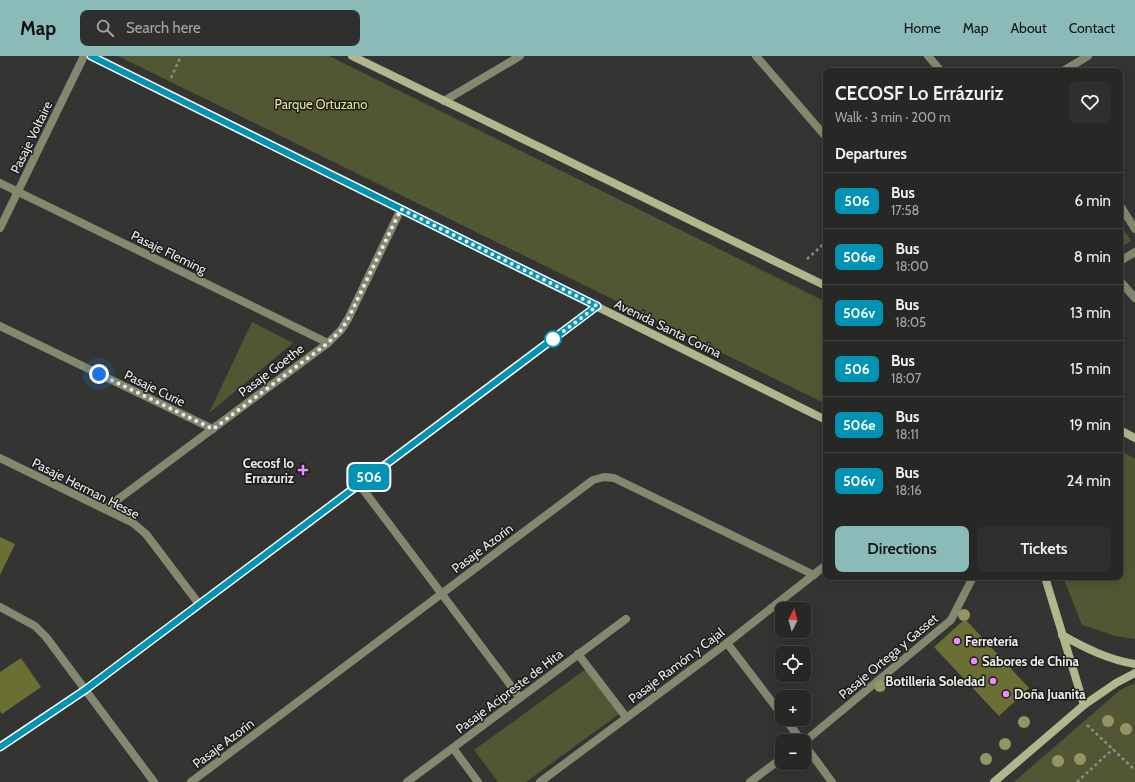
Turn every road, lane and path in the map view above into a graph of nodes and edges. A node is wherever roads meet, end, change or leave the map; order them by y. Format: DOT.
graph roads {
  1 [pos="84,56"];
  2 [pos="92,56"];
  3 [pos="181,56"];
  4 [pos="352,56"];
  5 [pos="520,56"];
  6 [pos="756,56"];
  7 [pos="928,56"];
  8 [pos="1088,56"];
  9 [pos="938,68"];
  10 [pos="1068,68"];
  11 [pos="171,80"];
  12 [pos="444,101"];
  13 [pos="823,134"];
  14 [pos="0,183"];
  15 [pos="18,192"];
  16 [pos="401,209"];
  17 [pos="1123,210"];
  18 [pos="0,228"];
  19 [pos="1135,229"];
  20 [pos="823,245"];
  21 [pos="1135,252"];
  22 [pos="1123,259"];
  23 [pos="794,270"];
  24 [pos="823,284"];
  25 [pos="1123,284"];
  26 [pos="1135,298"];
  27 [pos="597,306"];
  28 [pos="0,326"];
  29 [pos="328,343"];
  30 [pos="823,419"];
  31 [pos="213,429"];
  32 [pos="1123,431"];
  33 [pos="1134,435"];
  34 [pos="0,458"];
  35 [pos="359,484"];
  36 [pos="105,509"];
  37 [pos="823,567"];
  38 [pos="814,574"];
  39 [pos="971,580"];
  40 [pos="1046,580"];
  41 [pos="442,594"];
  42 [pos="199,604"];
  43 [pos="0,607"];
  44 [pos="626,619"];
  45 [pos="1062,635"];
  46 [pos="727,643"];
  47 [pos="578,654"];
  48 [pos="1135,664"];
  49 [pos="1135,673"];
  50 [pos="85,690"];
  51 [pos="520,698"];
  52 [pos="1084,705"];
  53 [pos="775,706"];
  54 [pos="626,718"];
  55 [pos="1087,725"];
  56 [pos="790,726"];
  57 [pos="797,734"];
  58 [pos="811,735"];
  59 [pos="0,747"];
  60 [pos="453,748"];
  61 [pos="1113,750"];
  62 [pos="811,753"];
  63 [pos="775,763"];
  64 [pos="1135,770"];
  65 [pos="154,782"];
  66 [pos="191,782"];
  67 [pos="407,782"];
  68 [pos="478,782"];
  69 [pos="540,782"];
  70 [pos="750,782"];
  71 [pos="832,782"];
  72 [pos="994,782"];
  73 [pos="1077,782"];
  1 -- 15 [label="street, Pasaje Voltaire"];
  2 -- 16 [label="main road, Avenida Santa Corina"];
  3 -- 11 [label="path"];
  4 -- 12 [label="main road"];
  5 -- 12 [label="street"];
  6 -- 13 [label="street"];
  7 -- 9 [label="street"];
  8 -- 10 [label="street"];
  12 -- 23 [label="main road"];
  14 -- 15 [label="street, Pasaje Fleming"];
  15 -- 18 [label="street, Pasaje Voltaire"];
  15 -- 29 [label="street, Pasaje Fleming"];
  16 -- 27 [label="main road, Avenida Santa Corina"];
  16 -- 29 [label="street, Pasaje Goethe"];
  17 -- 19 [label="street"];
  20 -- 23 [label="path"];
  21 -- 22 [label="street"];
  23 -- 24 [label="main road"];
  25 -- 26 [label="street"];
  27 -- 30 [label="main road, Avenida Santa Corina"];
  27 -- 35 [label="street"];
  28 -- 31 [label="street, Pasaje Curie"];
  29 -- 31 [label="street, Pasaje Goethe"];
  31 -- 36 [label="street, Pasaje Goethe"];
  32 -- 33 [label="main road"];
  34 -- 36 [label="street, Pasaje Herman Hesse"];
  35 -- 41 [label="street"];
  35 -- 42 [label="street"];
  36 -- 42 [label="street, Pasaje Herman Hesse"];
  37 -- 38 [label="street, Pasaje Ramón y Cajal"];
  38 -- 41 [label="street, Pasaje Azorín"];
  38 -- 46 [label="street, Pasaje Ramón y Cajal"];
  39 -- 58 [label="street, Pasaje Ortega y Gasset"];
  40 -- 45 [label="main road"];
  41 -- 51 [label="street"];
  41 -- 66 [label="street, Pasaje Azorín"];
  42 -- 50 [label="street"];
  43 -- 50 [label="street"];
  44 -- 47 [label="street, Pasaje Acipreste de Hita"];
  45 -- 48 [label="main road"];
  45 -- 52 [label="main road"];
  46 -- 53 [label="street"];
  46 -- 54 [label="street, Pasaje Ramón y Cajal"];
  47 -- 51 [label="street, Pasaje Acipreste de Hita"];
  47 -- 54 [label="street"];
  49 -- 52 [label="main road"];
  50 -- 59 [label="street"];
  50 -- 65 [label="street"];
  51 -- 60 [label="street, Pasaje Acipreste de Hita"];
  52 -- 72 [label="main road"];
  54 -- 69 [label="street, Pasaje Ramón y Cajal"];
  55 -- 61 [label="path"];
  56 -- 57 [label="street"];
  60 -- 67 [label="street, Pasaje Acipreste de Hita"];
  60 -- 68 [label="street"];
  61 -- 64 [label="path"];
  61 -- 73 [label="path"];
  62 -- 71 [label="street"];
  63 -- 70 [label="street"];
}
